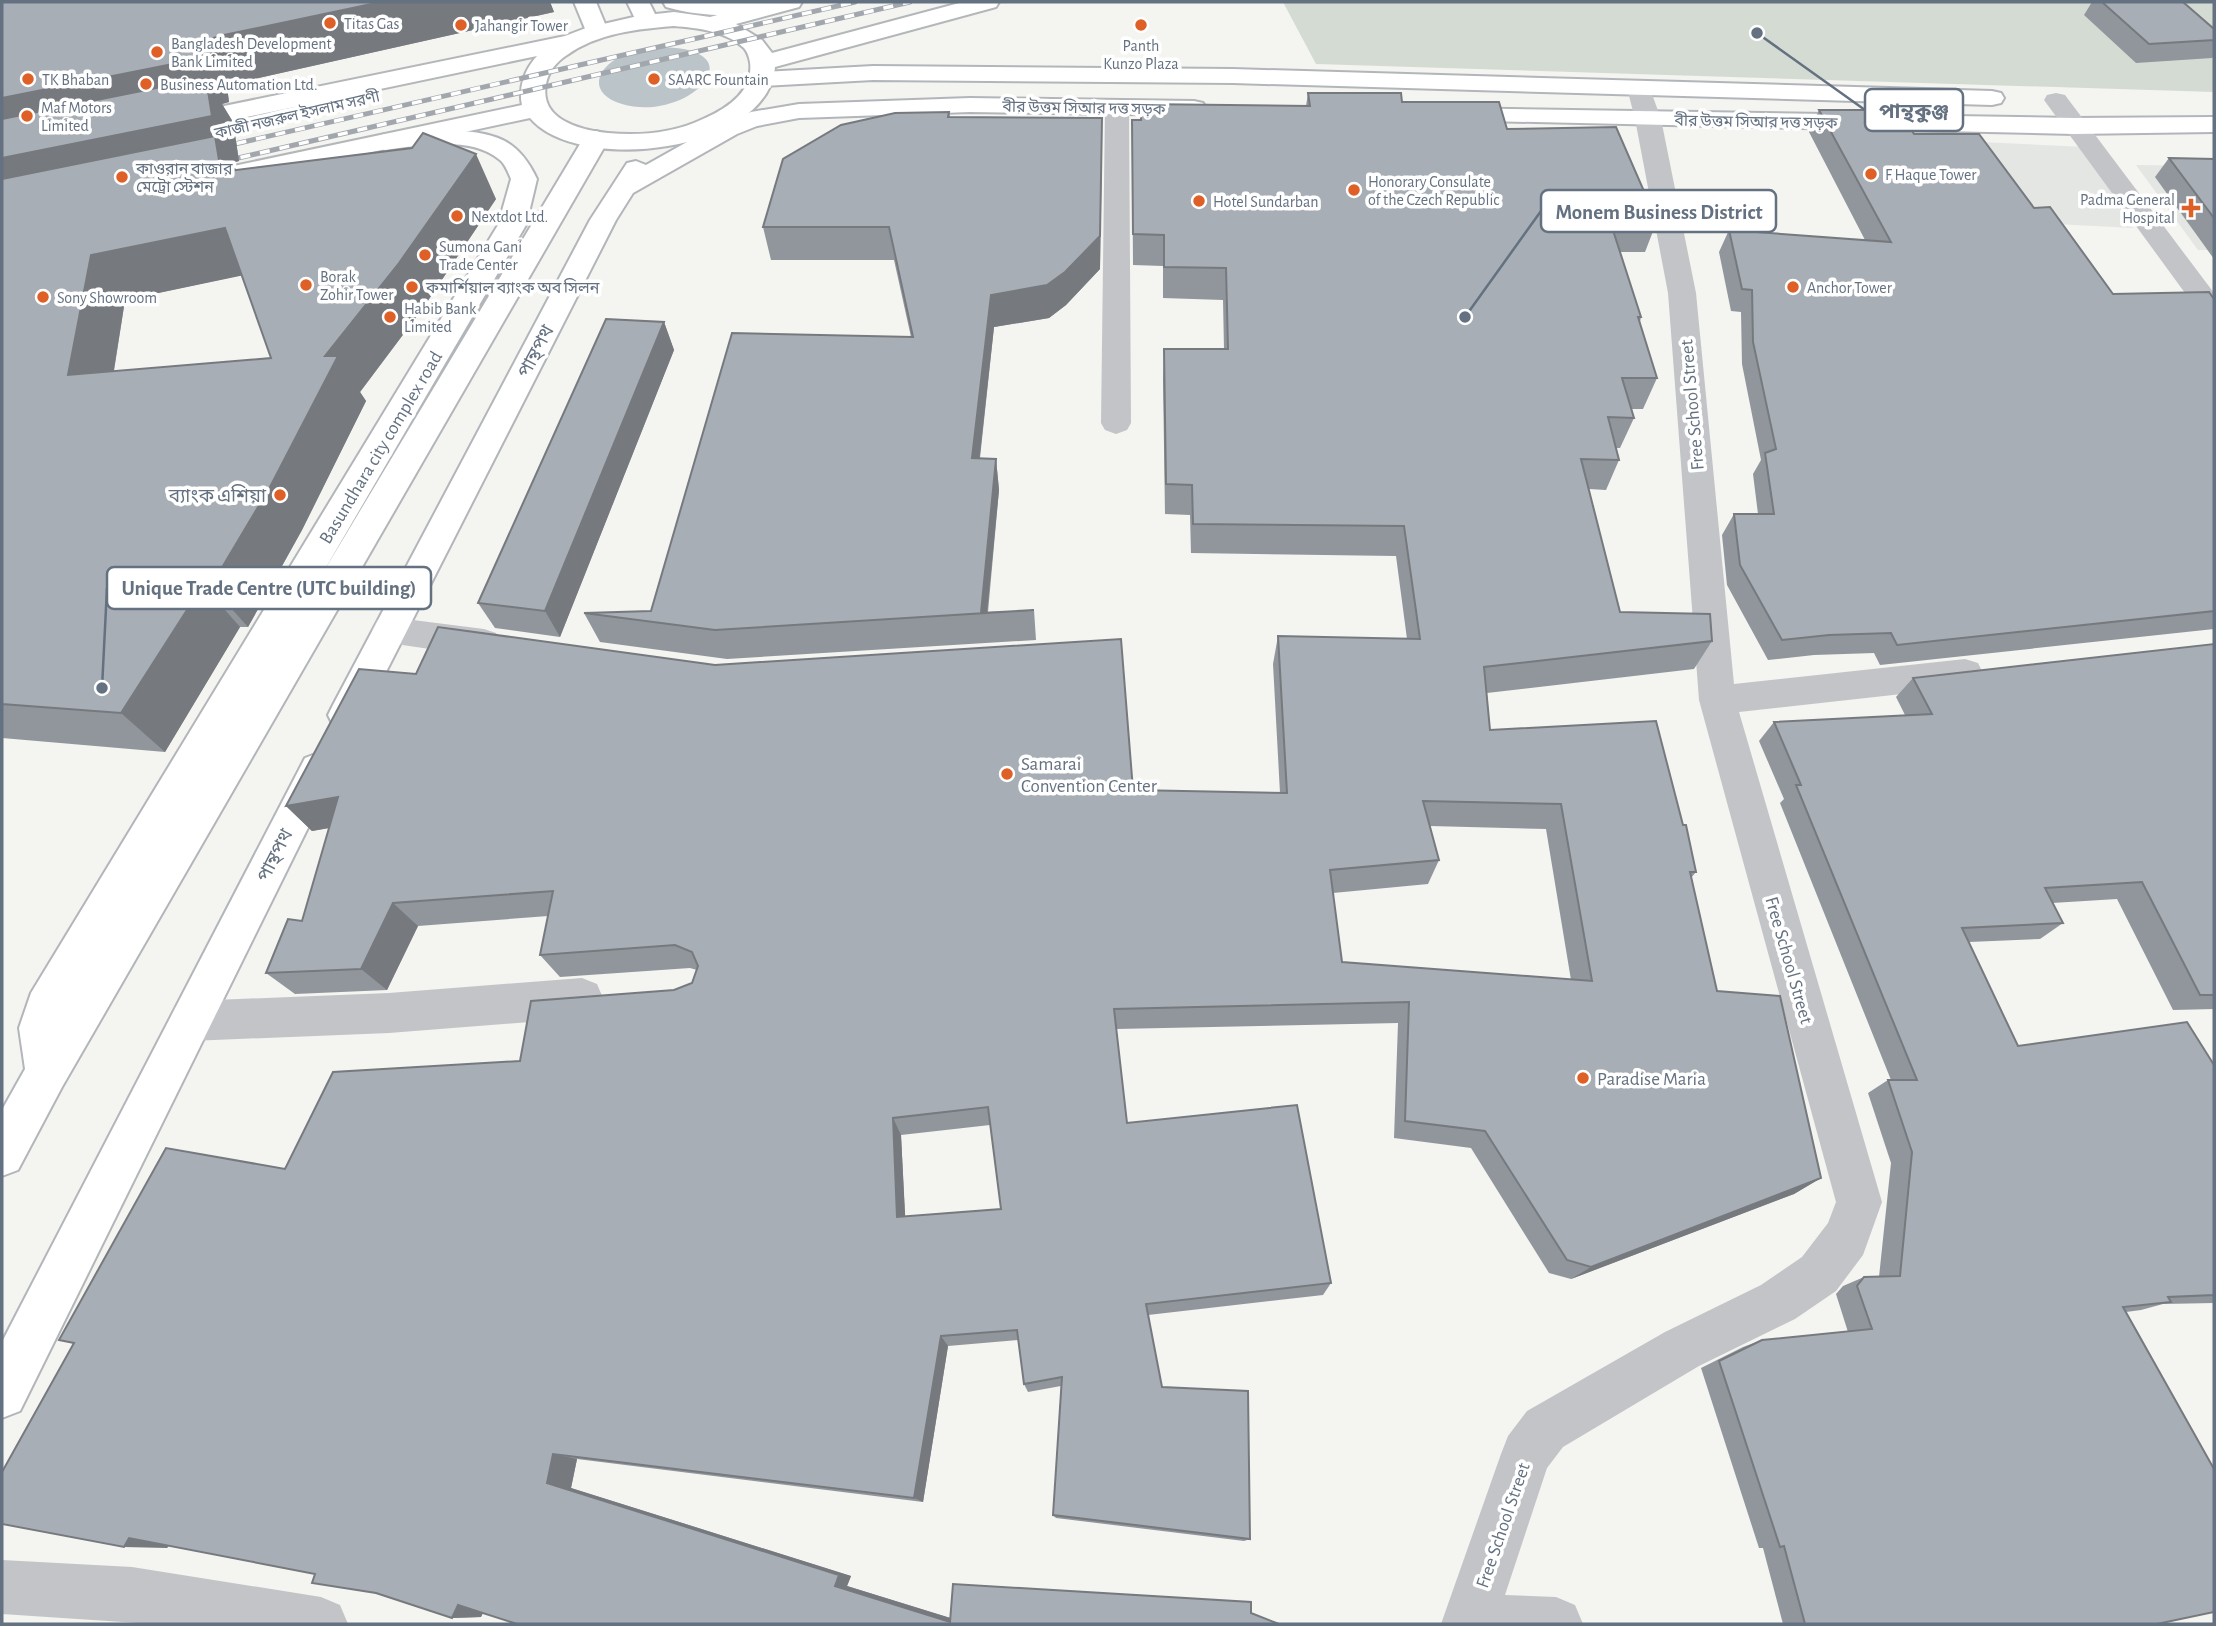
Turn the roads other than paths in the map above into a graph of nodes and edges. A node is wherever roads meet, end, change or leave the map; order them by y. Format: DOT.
graph roads {
  1 [pos="585,2"];
  2 [pos="674,2"];
  3 [pos="790,2"];
  4 [pos="988,2"];
  5 [pos="642,11"];
  6 [pos="712,24"];
  7 [pos="585,36"];
  8 [pos="550,57"];
  9 [pos="763,71"];
  10 [pos="1138,76"];
  11 [pos="1230,95"];
  12 [pos="2056,100"];
  13 [pos="1644,104"];
  14 [pos="1129,107"];
  15 [pos="537,109"];
  16 [pos="2078,113"];
  17 [pos="1426,114"];
  18 [pos="2214,125"];
  19 [pos="596,139"];
  20 [pos="658,139"];
  21 [pos="382,142"];
  22 [pos="195,182"];
  23 [pos="622,190"];
  24 [pos="2214,313"];
  25 [pos="1116,423"];
  26 [pos="389,630"];
  27 [pos="511,646"];
  28 [pos="1993,670"];
  29 [pos="1717,700"];
  30 [pos="621,995"];
  31 [pos="190,1021"];
  32 [pos="47,1072"];
  33 [pos="2,1154"];
  34 [pos="2,1393"];
  35 [pos="2,1587"];
  36 [pos="1469,1622"];
  37 [pos="321,1624"];
  38 [pos="1556,1624"];
  1 -- 7 [label="main road"];
  2 -- 3 [label="main road"];
  3 -- 6 [label="main road"];
  4 -- 9 [label="main road"];
  5 -- 6 [label="main road"];
  5 -- 7 [label="main road"];
  6 -- 9 [label="main road"];
  7 -- 8 [label="main road"];
  7 -- 8 [label="main road, কাজী নজরুল ইসলাম সরণী"];
  8 -- 15 [label="main road"];
  9 -- 10 [label="main road, বীর উত্তম সিআর দত্ত সড়ক"];
  9 -- 20 [label="main road"];
  10 -- 11 [label="main road, বীর উত্তম সিআর দত্ত সড়ক"];
  10 -- 14 [label="main road"];
  11 -- 13 [label="main road, বীর উত্তম সিআর দত্ত সড়ক"];
  11 -- 14 [label="main road, বীর উত্তম সিআর দত্ত সড়ক"];
  12 -- 13 [label="main road, বীর উত্তম সিআর দত্ত সড়ক"];
  12 -- 16 [label="street, বীর উত্তম সিআর দত্ত সড়ক"];
  13 -- 16 [label="main road, বীর উত্তম সিআর দত্ত সড়ক"];
  13 -- 17 [label="main road, বীর উত্তম সিআর দত্ত সড়ক"];
  13 -- 29 [label="street, Free School Street"];
  14 -- 23 [label="main road, বীর উত্তম সিআর দত্ত সড়ক"];
  14 -- 25 [label="street"];
  15 -- 19 [label="main road"];
  15 -- 21 [label="main road"];
  16 -- 18 [label="main road, বীর উত্তম সিআর দত্ত সড়ক"];
  16 -- 24 [label="street"];
  19 -- 20 [label="main road"];
  19 -- 32 [label="main road"];
  20 -- 23 [label="main road, পান্থপথ"];
  21 -- 22 [label="main road"];
  21 -- 32 [label="main road, Basundhara city complex road"];
  23 -- 26 [label="main road, পান্থপথ"];
  26 -- 27 [label="street"];
  26 -- 31 [label="main road, পান্থপথ"];
  28 -- 29 [label="street"];
  29 -- 36 [label="street, Free School Street"];
  30 -- 31 [label="street"];
  31 -- 34 [label="main road, পান্থপথ"];
  32 -- 33 [label="main road"];
  35 -- 37 [label="street"];
  36 -- 38 [label="street, Free School Street"];
}
